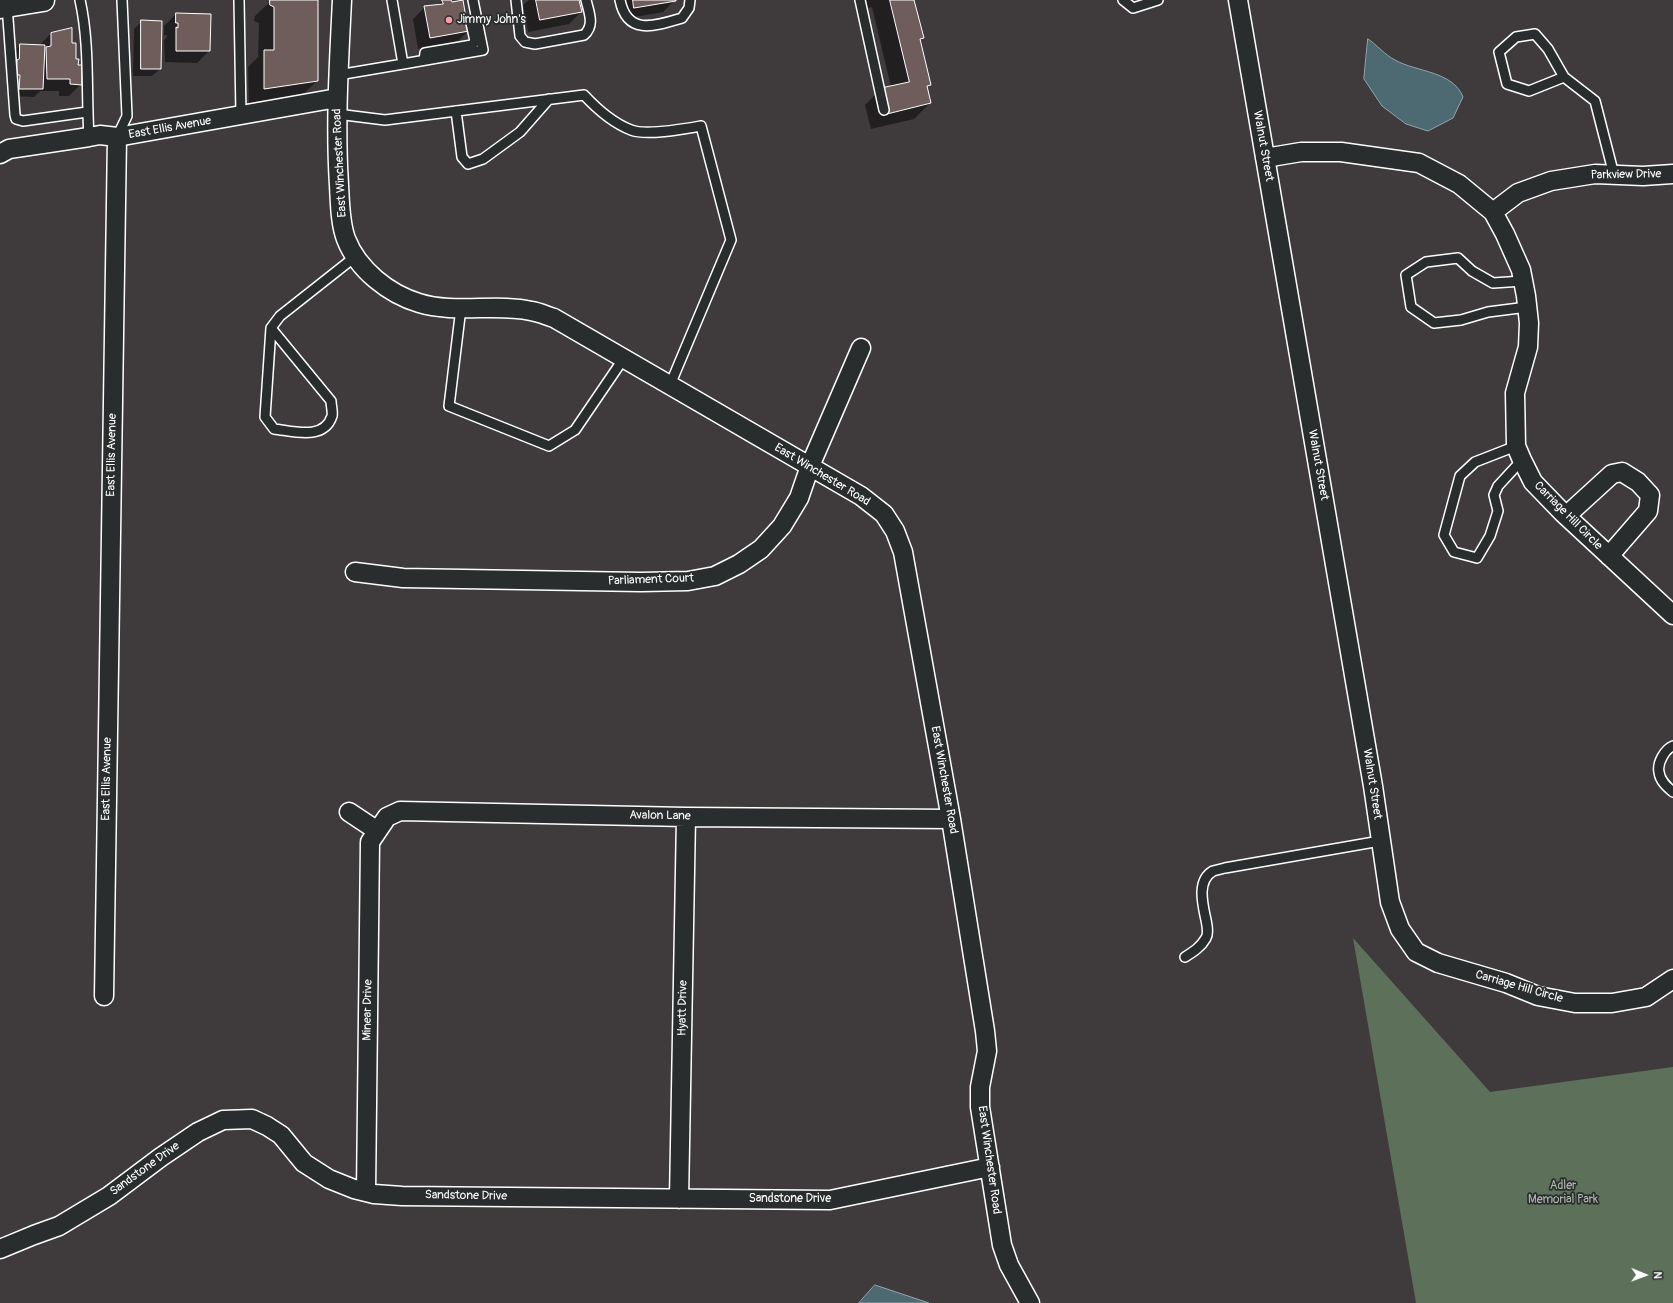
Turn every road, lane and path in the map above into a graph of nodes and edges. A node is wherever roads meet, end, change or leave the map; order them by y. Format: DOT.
graph roads {
  1 [pos="43,0"];
  2 [pos="80,0"];
  3 [pos="122,0"];
  4 [pos="239,0"];
  5 [pos="342,0"];
  6 [pos="392,0"];
  7 [pos="467,0"];
  8 [pos="473,0"];
  9 [pos="516,0"];
  10 [pos="586,0"];
  11 [pos="620,0"];
  12 [pos="690,0"];
  13 [pos="860,0"];
  14 [pos="1123,0"];
  15 [pos="1158,0"];
  16 [pos="1238,0"];
  17 [pos="3,5"];
  18 [pos="424,60"];
  19 [pos="403,64"];
  20 [pos="338,74"];
  21 [pos="1564,77"];
  22 [pos="549,99"];
  23 [pos="337,106"];
  24 [pos="884,110"];
  25 [pos="456,111"];
  26 [pos="87,112"];
  27 [pos="241,115"];
  28 [pos="89,137"];
  29 [pos="117,137"];
  30 [pos="0,154"];
  31 [pos="1265,158"];
  32 [pos="1673,174"];
  33 [pos="1614,175"];
  34 [pos="1493,212"];
  35 [pos="356,256"];
  36 [pos="1523,281"];
  37 [pos="1527,307"];
  38 [pos="461,308"];
  39 [pos="271,328"];
  40 [pos="862,348"];
  41 [pos="624,358"];
  42 [pos="670,385"];
  43 [pos="1519,453"];
  44 [pos="810,466"];
  45 [pos="1566,516"];
  46 [pos="1609,556"];
  47 [pos="355,572"];
  48 [pos="1673,615"];
  49 [pos="1673,746"];
  50 [pos="1673,792"];
  51 [pos="349,812"];
  52 [pos="686,817"];
  53 [pos="951,819"];
  54 [pos="376,830"];
  55 [pos="1380,842"];
  56 [pos="1400,929"];
  57 [pos="1185,957"];
  58 [pos="1673,979"];
  59 [pos="104,996"];
  60 [pos="990,1167"];
  61 [pos="366,1192"];
  62 [pos="680,1199"];
  63 [pos="0,1249"];
  64 [pos="1030,1303"];
  1 -- 17 [label="main road"];
  2 -- 26 [label="lane"];
  3 -- 29 [label="lane"];
  4 -- 27 [label="lane"];
  5 -- 20 [label="street, East Winchester Road"];
  6 -- 19 [label="lane"];
  7 -- 18 [label="lane"];
  8 -- 18 [label="lane"];
  9 -- 10 [label="lane"];
  11 -- 12 [label="lane"];
  13 -- 24 [label="lane"];
  14 -- 15 [label="lane"];
  16 -- 31 [label="street, Walnut Street"];
  17 -- 26 [label="lane"];
  18 -- 19 [label="lane"];
  19 -- 20 [label="lane"];
  20 -- 23 [label="street, East Winchester Road"];
  21 -- 21 [label="lane"];
  21 -- 33 [label="lane"];
  22 -- 25 [label="lane"];
  22 -- 25 [label="lane"];
  22 -- 42 [label="lane"];
  23 -- 25 [label="lane"];
  23 -- 27 [label="street, East Ellis Avenue"];
  23 -- 35 [label="street, East Winchester Road"];
  26 -- 28 [label="lane"];
  27 -- 29 [label="street, East Ellis Avenue"];
  28 -- 29 [label="street"];
  28 -- 30 [label="street"];
  29 -- 59 [label="street, East Ellis Avenue"];
  31 -- 34 [label="street, Carriage Hill Circle"];
  31 -- 55 [label="street, Walnut Street"];
  32 -- 33 [label="street, Parkview Drive"];
  33 -- 34 [label="street, Parkview Drive"];
  34 -- 36 [label="street, Carriage Hill Circle"];
  35 -- 38 [label="street, East Winchester Road"];
  35 -- 39 [label="lane"];
  36 -- 37 [label="street, Carriage Hill Circle"];
  36 -- 37 [label="lane"];
  37 -- 43 [label="street, Carriage Hill Circle"];
  38 -- 41 [label="street, East Winchester Road"];
  38 -- 41 [label="lane"];
  39 -- 39 [label="lane"];
  40 -- 44 [label="street, Parliament Court"];
  41 -- 42 [label="street, East Winchester Road"];
  42 -- 44 [label="street, East Winchester Road"];
  43 -- 43 [label="lane"];
  43 -- 45 [label="street, Carriage Hill Circle"];
  44 -- 47 [label="street, Parliament Court"];
  44 -- 53 [label="street, East Winchester Road"];
  45 -- 46 [label="street, Carriage Hill Circle"];
  45 -- 46 [label="street"];
  46 -- 48 [label="street, Carriage Hill Circle"];
  49 -- 50 [label="lane"];
  51 -- 54 [label="street"];
  52 -- 53 [label="street, Avalon Lane"];
  52 -- 54 [label="street, Avalon Lane"];
  52 -- 62 [label="street, Hyatt Drive"];
  53 -- 60 [label="street, East Winchester Road"];
  54 -- 61 [label="street, Minear Drive"];
  55 -- 56 [label="street, Walnut Street"];
  55 -- 57 [label="lane"];
  56 -- 58 [label="street, Carriage Hill Circle"];
  60 -- 62 [label="street, Sandstone Drive"];
  60 -- 64 [label="street, East Winchester Road"];
  61 -- 62 [label="street, Sandstone Drive"];
  61 -- 63 [label="street, Sandstone Drive"];
}
